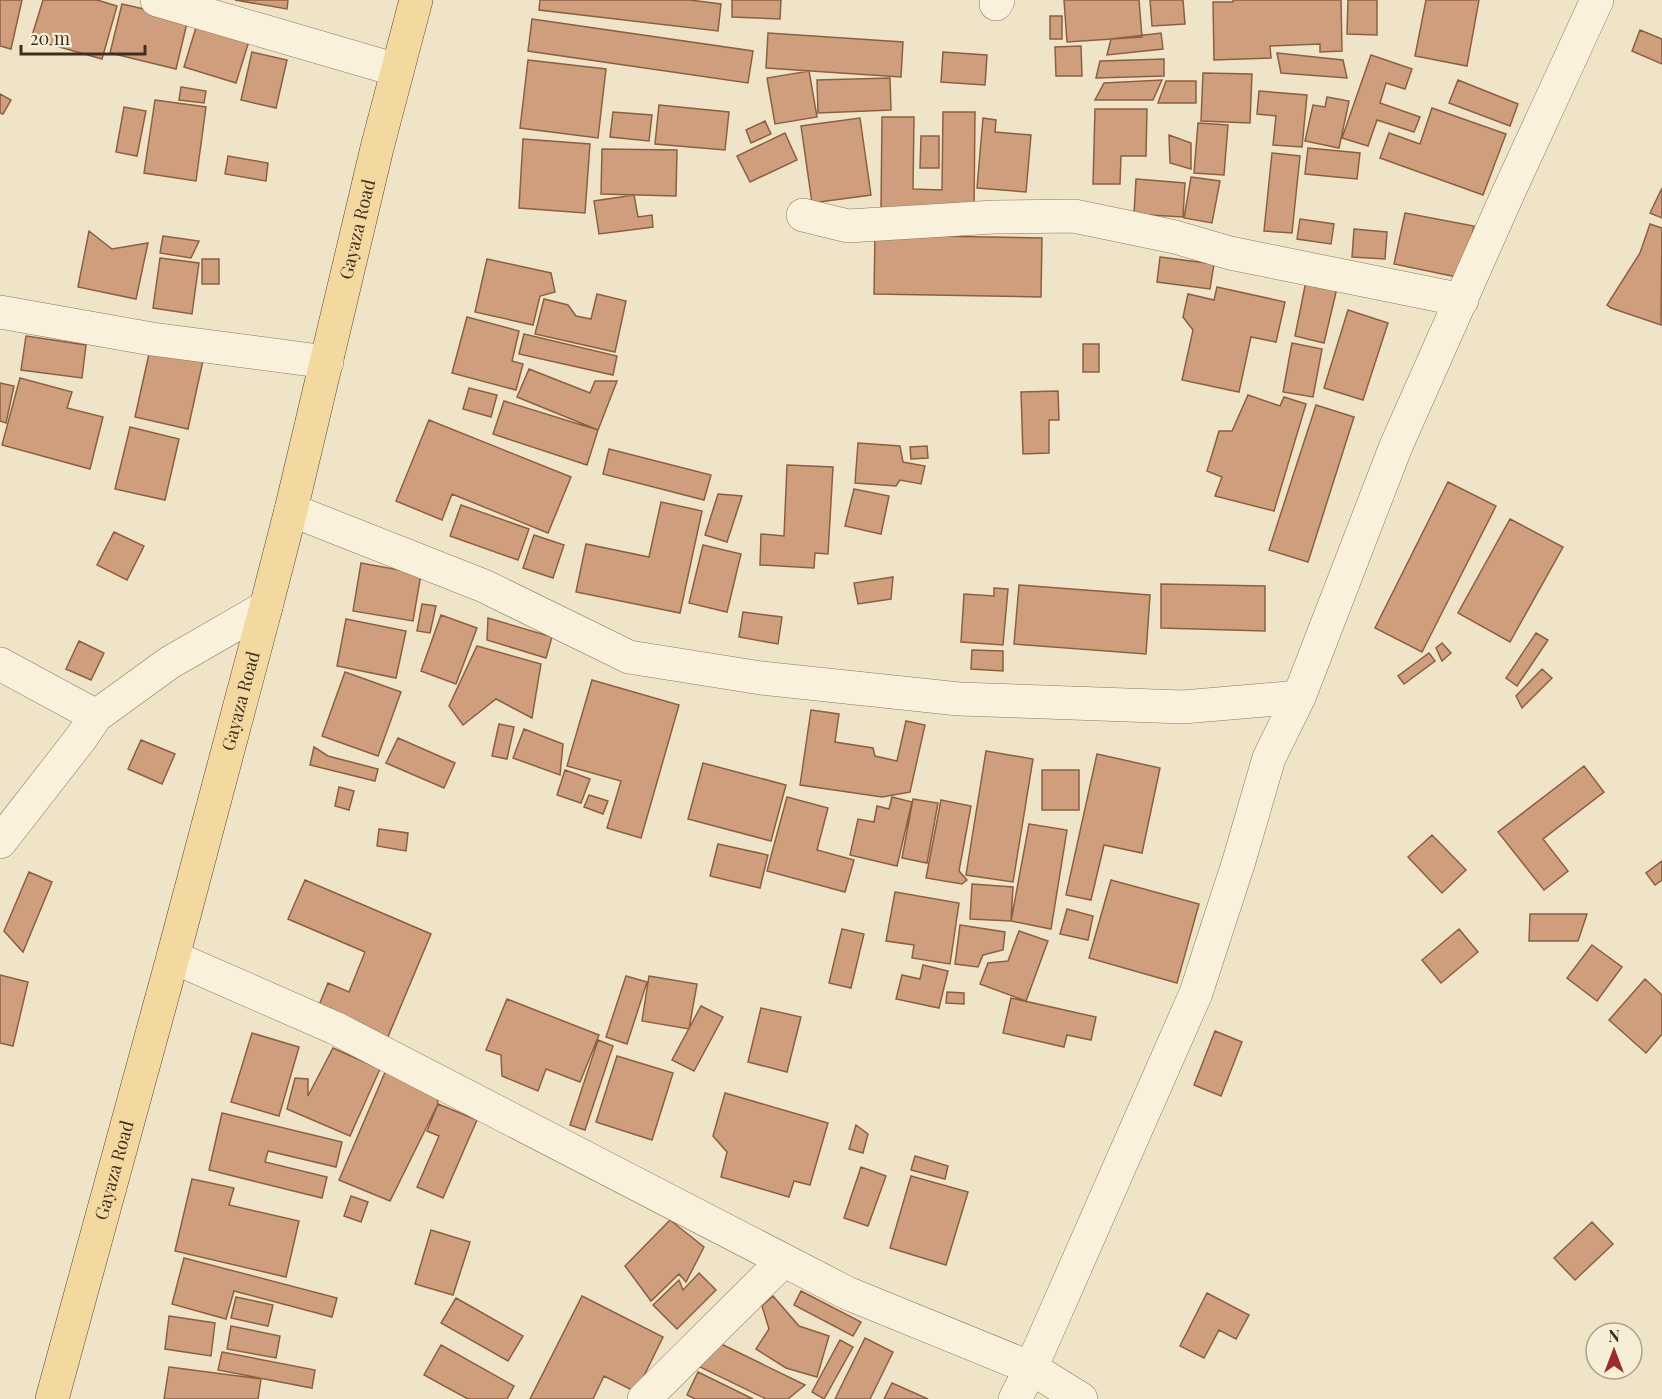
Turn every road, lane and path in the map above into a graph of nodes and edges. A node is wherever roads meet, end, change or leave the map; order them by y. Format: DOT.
graph roads {
  1 [pos="157,0"];
  2 [pos="416,0"];
  3 [pos="1597,0"];
  4 [pos="397,70"];
  5 [pos="803,215"];
  6 [pos="1462,300"];
  7 [pos="0,312"];
  8 [pos="327,362"];
  9 [pos="291,510"];
  10 [pos="266,607"];
  11 [pos="0,664"];
  12 [pos="1299,697"];
  13 [pos="96,716"];
  14 [pos="0,842"];
  15 [pos="173,957"];
  16 [pos="783,1261"];
  17 [pos="1031,1368"];
  18 [pos="52,1399"];
  19 [pos="644,1399"];
  20 [pos="1015,1399"];
  21 [pos="1081,1399"];
  1 -- 4 [label="street"];
  2 -- 4 [label="main road, Gayaza Road"];
  3 -- 6 [label="street"];
  4 -- 8 [label="main road, Gayaza Road"];
  5 -- 6 [label="street"];
  6 -- 12 [label="street"];
  7 -- 8 [label="street"];
  8 -- 9 [label="main road, Gayaza Road"];
  9 -- 10 [label="main road, Gayaza Road"];
  9 -- 12 [label="street"];
  10 -- 13 [label="street"];
  10 -- 15 [label="main road, Gayaza Road"];
  11 -- 13 [label="street"];
  12 -- 17 [label="street"];
  13 -- 14 [label="street"];
  15 -- 16 [label="street"];
  15 -- 18 [label="main road, Gayaza Road"];
  16 -- 17 [label="street"];
  16 -- 19 [label="street"];
  17 -- 20 [label="street"];
  17 -- 21 [label="street"];
}
